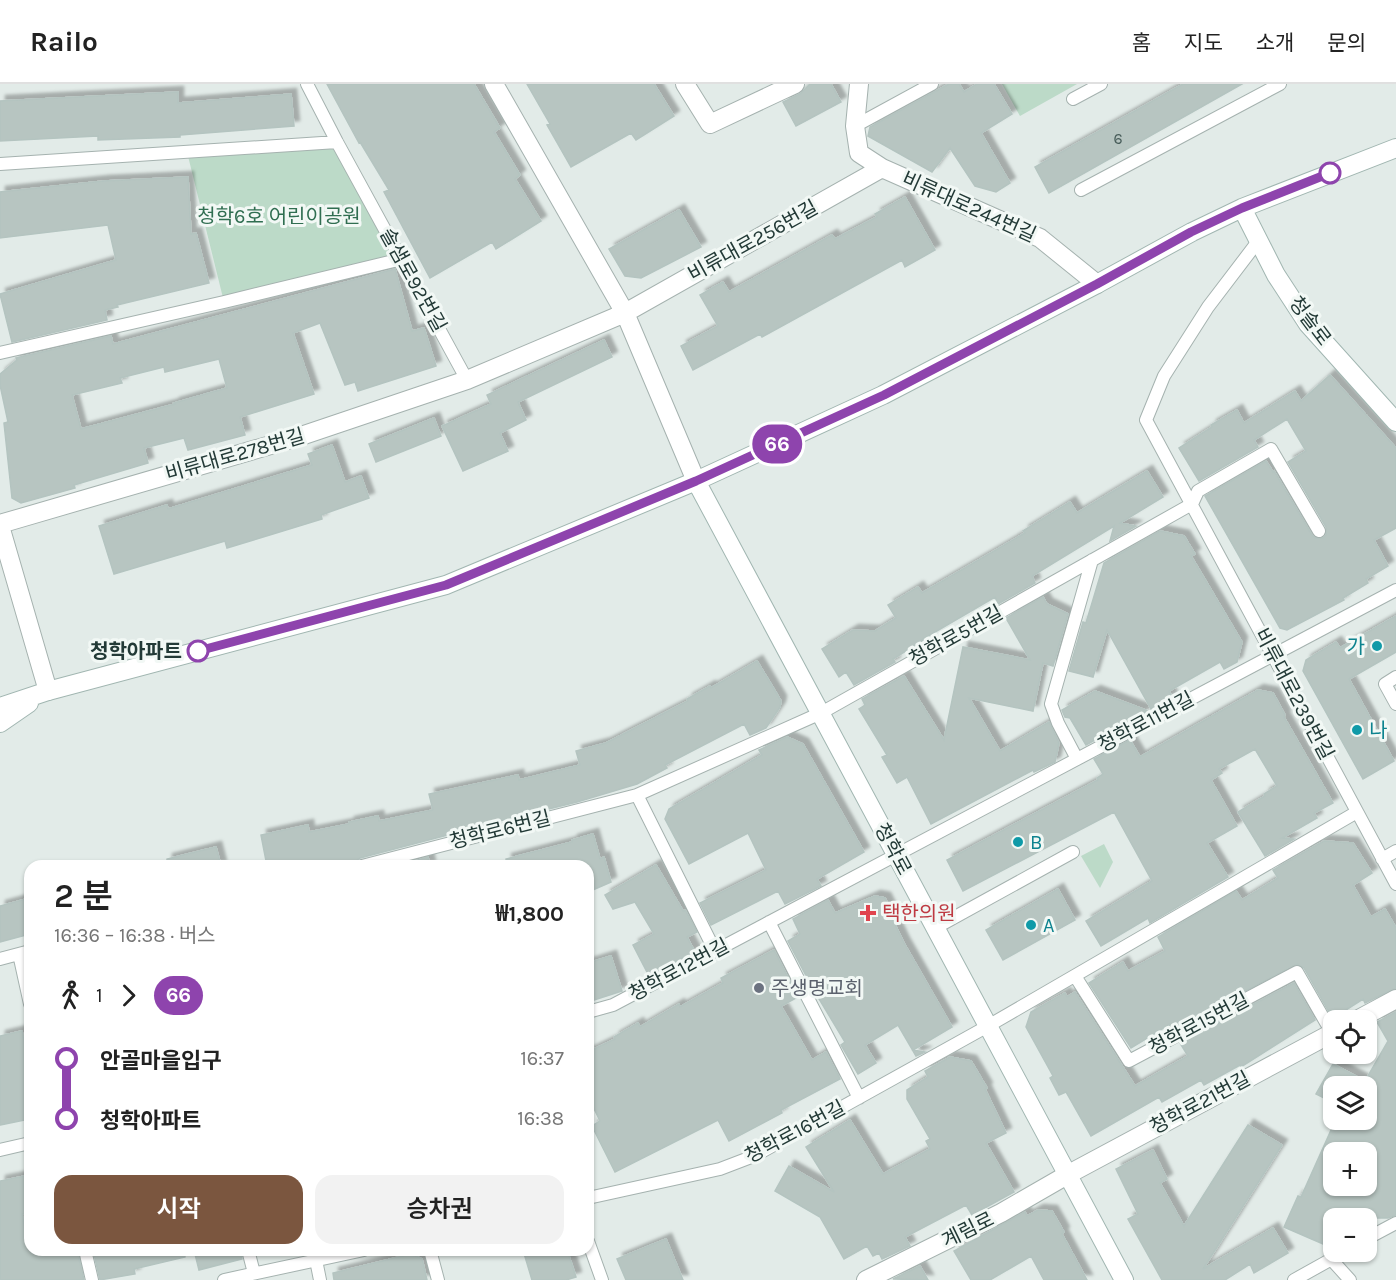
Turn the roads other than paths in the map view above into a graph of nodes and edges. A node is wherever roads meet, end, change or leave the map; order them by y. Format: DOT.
graph roads {
  1 [pos="308,84"];
  2 [pos="494,84"];
  3 [pos="685,84"];
  4 [pos="795,84"];
  5 [pos="860,84"];
  6 [pos="932,84"];
  7 [pos="1101,84"];
  8 [pos="1280,84"];
  9 [pos="1073,99"];
  10 [pos="855,126"];
  11 [pos="337,142"];
  12 [pos="1396,148"];
  13 [pos="0,164"];
  14 [pos="882,168"];
  15 [pos="1081,190"];
  16 [pos="1242,208"];
  17 [pos="1259,240"];
  18 [pos="402,259"];
  19 [pos="1097,284"];
  20 [pos="624,314"];
  21 [pos="0,353"];
  22 [pos="467,380"];
  23 [pos="1396,422"];
  24 [pos="696,481"];
  25 [pos="1192,504"];
  26 [pos="0,525"];
  27 [pos="1319,531"];
  28 [pos="1092,560"];
  29 [pos="1396,590"];
  30 [pos="1273,655"];
  31 [pos="1396,677"];
  32 [pos="48,691"];
  33 [pos="0,693"];
  34 [pos="1396,704"];
  35 [pos="0,707"];
  36 [pos="821,713"];
  37 [pos="0,723"];
  38 [pos="1077,759"];
  39 [pos="637,795"];
  40 [pos="1357,812"];
  41 [pos="1396,851"];
  42 [pos="1073,852"];
  43 [pos="896,855"];
  44 [pos="1382,859"];
  45 [pos="385,860"];
  46 [pos="1396,884"];
  47 [pos="769,922"];
  48 [pos="935,928"];
  49 [pos="715,951"];
  50 [pos="24,953"];
  51 [pos="0,959"];
  52 [pos="1075,976"];
  53 [pos="1396,999"];
  54 [pos="594,1010"];
  55 [pos="1376,1010"];
  56 [pos="1323,1016"];
  57 [pos="988,1026"];
  58 [pos="1323,1038"];
  59 [pos="859,1098"];
  60 [pos="24,1144"];
  61 [pos="0,1150"];
  62 [pos="1067,1175"];
  63 [pos="594,1197"];
  64 [pos="1396,1223"];
  65 [pos="1377,1233"];
  66 [pos="87,1256"];
  67 [pos="250,1256"];
  68 [pos="335,1256"];
  69 [pos="432,1256"];
  70 [pos="593,1256"];
  71 [pos="316,1260"];
  72 [pos="1326,1262"];
  73 [pos="1334,1262"];
  74 [pos="254,1274"];
  75 [pos="92,1280"];
  76 [pos="224,1280"];
  77 [pos="320,1280"];
  78 [pos="438,1280"];
  79 [pos="602,1280"];
  80 [pos="867,1280"];
  81 [pos="1124,1280"];
  82 [pos="1294,1280"];
  83 [pos="1350,1280"];
  1 -- 11 [label="lane, 솔샘로92번길"];
  2 -- 20 [label="street"];
  3 -- 4 [label="street"];
  5 -- 10 [label="street, 비류대로244번길"];
  6 -- 10 [label="lane"];
  7 -- 9 [label="lane"];
  8 -- 15 [label="lane"];
  10 -- 14 [label="street, 비류대로244번길"];
  11 -- 13 [label="lane"];
  11 -- 18 [label="lane, 솔샘로92번길"];
  12 -- 16 [label="street"];
  14 -- 19 [label="street, 비류대로244번길"];
  14 -- 20 [label="street, 비류대로256번길"];
  16 -- 17 [label="street, 청솔로"];
  16 -- 19 [label="street"];
  17 -- 23 [label="street, 청솔로"];
  17 -- 25 [label="lane, 비류대로239번길"];
  18 -- 21 [label="lane"];
  18 -- 22 [label="lane, 솔샘로92번길"];
  19 -- 24 [label="street"];
  20 -- 22 [label="street, 비류대로256번길"];
  20 -- 24 [label="street"];
  22 -- 26 [label="street, 비류대로278번길"];
  24 -- 32 [label="street"];
  24 -- 36 [label="street, 청학로"];
  25 -- 27 [label="lane"];
  25 -- 28 [label="lane, 청학로5번길"];
  25 -- 30 [label="lane, 비류대로239번길"];
  26 -- 32 [label="street, 비류대로278번길"];
  28 -- 36 [label="lane, 청학로5번길"];
  28 -- 38 [label="lane"];
  29 -- 30 [label="lane, 청학로11번길"];
  30 -- 38 [label="lane, 청학로11번길"];
  30 -- 40 [label="lane, 비류대로239번길"];
  31 -- 34 [label="lane"];
  32 -- 33 [label="street"];
  32 -- 35 [label="street"];
  32 -- 37 [label="street"];
  36 -- 39 [label="lane, 청학로6번길"];
  36 -- 43 [label="street, 청학로"];
  38 -- 43 [label="lane, 청학로11번길"];
  39 -- 45 [label="lane, 청학로6번길"];
  39 -- 49 [label="lane"];
  40 -- 44 [label="lane, 비류대로239번길"];
  40 -- 52 [label="lane"];
  41 -- 44 [label="lane"];
  42 -- 48 [label="lane"];
  43 -- 47 [label="lane, 청학로12번길"];
  43 -- 48 [label="street, 청학로"];
  44 -- 46 [label="lane, 비류대로239번길"];
  47 -- 49 [label="lane, 청학로12번길"];
  47 -- 59 [label="lane"];
  48 -- 57 [label="street, 청학로"];
  49 -- 54 [label="lane, 청학로12번길"];
  50 -- 51 [label="lane"];
  52 -- 56 [label="lane, 청학로15번길"];
  52 -- 57 [label="lane"];
  53 -- 55 [label="street"];
  57 -- 59 [label="lane, 청학로16번길"];
  57 -- 62 [label="street, 청학로"];
  58 -- 62 [label="street, 청학로21번길"];
  59 -- 63 [label="lane, 청학로16번길"];
  60 -- 61 [label="lane"];
  62 -- 80 [label="street, 계림로"];
  62 -- 81 [label="street, 청학로"];
  64 -- 65 [label="lane"];
  66 -- 75 [label="lane"];
  67 -- 74 [label="lane"];
  68 -- 71 [label="lane"];
  69 -- 78 [label="lane"];
  70 -- 79 [label="lane"];
  71 -- 74 [label="lane"];
  71 -- 77 [label="lane"];
  72 -- 82 [label="lane"];
  73 -- 83 [label="lane"];
  74 -- 76 [label="lane"];
}
